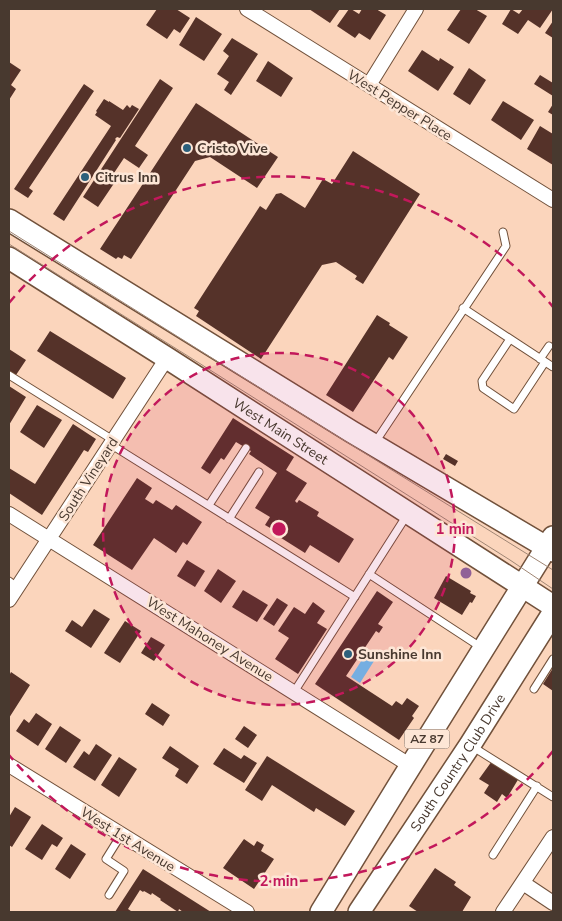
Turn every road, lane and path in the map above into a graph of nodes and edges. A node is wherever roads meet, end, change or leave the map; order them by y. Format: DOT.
graph roads {
  1 [pos="247,9"];
  2 [pos="416,9"];
  3 [pos="369,85"];
  4 [pos="553,199"];
  5 [pos="9,220"];
  6 [pos="503,232"];
  7 [pos="9,258"];
  8 [pos="463,308"];
  9 [pos="510,339"];
  10 [pos="549,346"];
  11 [pos="167,358"];
  12 [pos="542,360"];
  13 [pos="553,367"];
  14 [pos="9,375"];
  15 [pos="112,442"];
  16 [pos="374,445"];
  17 [pos="246,448"];
  18 [pos="259,472"];
  19 [pos="209,505"];
  20 [pos="408,513"];
  21 [pos="9,514"];
  22 [pos="229,519"];
  23 [pos="49,540"];
  24 [pos="551,545"];
  25 [pos="369,574"];
  26 [pos="13,584"];
  27 [pos="522,586"];
  28 [pos="355,597"];
  29 [pos="9,600"];
  30 [pos="553,606"];
  31 [pos="553,613"];
  32 [pos="483,649"];
  33 [pos="553,659"];
  34 [pos="534,689"];
  35 [pos="294,692"];
  36 [pos="470,745"];
  37 [pos="9,765"];
  38 [pos="411,766"];
  39 [pos="537,786"];
  40 [pos="553,797"];
  41 [pos="121,835"];
  42 [pos="553,837"];
  43 [pos="492,855"];
  44 [pos="523,882"];
  45 [pos="110,895"];
  46 [pos="553,903"];
  47 [pos="247,912"];
  48 [pos="321,912"];
  49 [pos="359,912"];
  50 [pos="503,912"];
  1 -- 3 [label="street, West Pepper Place"];
  2 -- 3 [label="street"];
  3 -- 4 [label="street, West Pepper Place"];
  5 -- 16 [label="main road"];
  6 -- 8 [label="lane"];
  7 -- 11 [label="main road, West Main Street"];
  8 -- 9 [label="lane"];
  8 -- 16 [label="lane"];
  9 -- 12 [label="lane"];
  9 -- 12 [label="lane"];
  10 -- 12 [label="lane"];
  11 -- 15 [label="street, South Vineyard"];
  11 -- 20 [label="main road, West Main Street"];
  12 -- 13 [label="lane"];
  14 -- 15 [label="lane"];
  15 -- 19 [label="lane"];
  15 -- 23 [label="street, South Vineyard"];
  16 -- 24 [label="main road"];
  17 -- 19 [label="lane"];
  18 -- 22 [label="lane"];
  19 -- 22 [label="lane"];
  20 -- 25 [label="lane"];
  20 -- 27 [label="main road, West Main Street"];
  21 -- 23 [label="street, West Mahoney Avenue"];
  22 -- 28 [label="lane"];
  23 -- 26 [label="street, South Vineyard"];
  23 -- 35 [label="street, West Mahoney Avenue"];
  24 -- 27 [label="main road, AZ 87"];
  25 -- 28 [label="lane"];
  25 -- 32 [label="lane"];
  26 -- 29 [label="street, South Vineyard"];
  27 -- 30 [label="main road, West Main Street"];
  27 -- 32 [label="main road, AZ 87"];
  28 -- 35 [label="lane"];
  31 -- 36 [label="main road, South Country Club Drive / AZ 87"];
  32 -- 38 [label="main road, AZ 87"];
  33 -- 34 [label="lane"];
  35 -- 38 [label="street, West Mahoney Avenue"];
  36 -- 39 [label="lane"];
  36 -- 49 [label="main road, South Country Club Drive / AZ 87"];
  37 -- 41 [label="street, West 1st Avenue"];
  38 -- 48 [label="main road, AZ 87"];
  39 -- 40 [label="lane"];
  39 -- 43 [label="lane"];
  41 -- 45 [label="lane"];
  41 -- 47 [label="street, West 1st Avenue"];
  42 -- 44 [label="street"];
  44 -- 46 [label="street"];
  44 -- 50 [label="street"];
}
